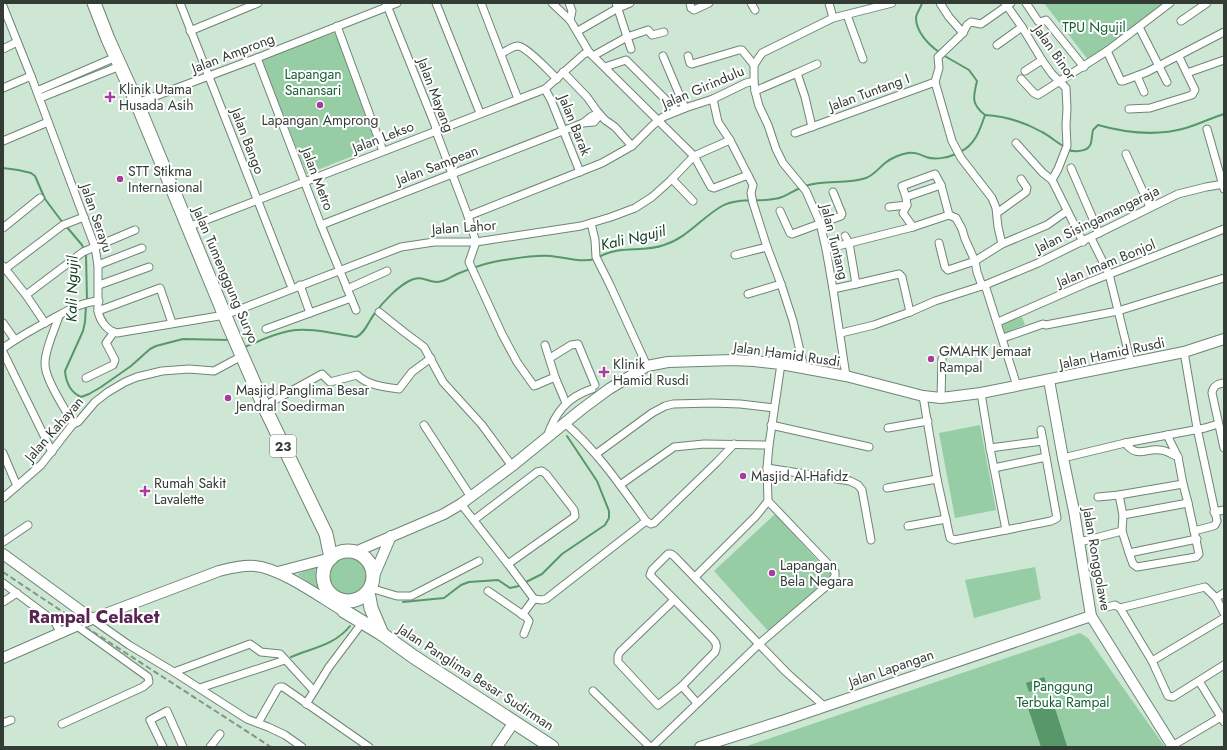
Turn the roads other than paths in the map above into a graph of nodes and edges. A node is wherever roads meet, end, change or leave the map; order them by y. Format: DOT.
graph roads {
  1 [pos="94,3"];
  2 [pos="180,3"];
  3 [pos="258,3"];
  4 [pos="396,3"];
  5 [pos="436,3"];
  6 [pos="481,3"];
  7 [pos="552,3"];
  8 [pos="569,3"];
  9 [pos="630,3"];
  10 [pos="690,3"];
  11 [pos="709,3"];
  12 [pos="829,3"];
  13 [pos="892,3"];
  14 [pos="940,3"];
  15 [pos="1026,3"];
  16 [pos="1170,3"];
  17 [pos="1207,3"];
  18 [pos="1007,4"];
  19 [pos="387,5"];
  20 [pos="875,5"];
  21 [pos="3,6"];
  22 [pos="617,6"];
  23 [pos="847,15"];
  24 [pos="833,18"];
  25 [pos="570,20"];
  26 [pos="1181,21"];
  27 [pos="337,26"];
  28 [pos="1022,27"];
  29 [pos="1139,27"];
  30 [pos="190,30"];
  31 [pos="578,31"];
  32 [pos="664,32"];
  33 [pos="1224,32"];
  34 [pos="963,33"];
  35 [pos="627,37"];
  36 [pos="17,42"];
  37 [pos="997,45"];
  38 [pos="3,49"];
  39 [pos="631,49"];
  40 [pos="1107,51"];
  41 [pos="501,54"];
  42 [pos="591,54"];
  43 [pos="663,56"];
  44 [pos="688,56"];
  45 [pos="1179,57"];
  46 [pos="257,58"];
  47 [pos="863,59"];
  48 [pos="1042,60"];
  49 [pos="1224,60"];
  50 [pos="118,62"];
  51 [pos="817,64"];
  52 [pos="754,65"];
  53 [pos="605,67"];
  54 [pos="1084,67"];
  55 [pos="1158,67"];
  56 [pos="564,72"];
  57 [pos="1025,72"];
  58 [pos="797,73"];
  59 [pos="1187,73"];
  60 [pos="31,76"];
  61 [pos="208,76"];
  62 [pos="1137,76"];
  63 [pos="556,78"];
  64 [pos="1022,79"];
  65 [pos="754,81"];
  66 [pos="1061,81"];
  67 [pos="935,82"];
  68 [pos="1167,82"];
  69 [pos="3,88"];
  70 [pos="545,89"];
  71 [pos="755,91"];
  72 [pos="1144,92"];
  73 [pos="38,95"];
  74 [pos="518,99"];
  75 [pos="713,99"];
  76 [pos="137,103"];
  77 [pos="685,108"];
  78 [pos="1129,109"];
  79 [pos="677,111"];
  80 [pos="480,113"];
  81 [pos="600,116"];
  82 [pos="659,120"];
  83 [pos="48,122"];
  84 [pos="812,127"];
  85 [pos="1207,129"];
  86 [pos="436,130"];
  87 [pos="563,130"];
  88 [pos="795,133"];
  89 [pos="3,140"];
  90 [pos="730,140"];
  91 [pos="1016,143"];
  92 [pos="632,146"];
  93 [pos="383,151"];
  94 [pos="1126,154"];
  95 [pos="694,156"];
  96 [pos="1071,168"];
  97 [pos="580,172"];
  98 [pos="452,173"];
  99 [pos="748,175"];
  100 [pos="1020,179"];
  101 [pos="672,180"];
  102 [pos="1052,180"];
  103 [pos="306,181"];
  104 [pos="941,184"];
  105 [pos="1223,186"];
  106 [pos="833,192"];
  107 [pos="40,198"];
  108 [pos="257,200"];
  109 [pos="693,201"];
  110 [pos="906,201"];
  111 [pos="889,207"];
  112 [pos="1150,207"];
  113 [pos="780,211"];
  114 [pos="1067,211"];
  115 [pos="997,213"];
  116 [pos="949,215"];
  117 [pos="468,216"];
  118 [pos="84,217"];
  119 [pos="591,223"];
  120 [pos="820,223"];
  121 [pos="321,225"];
  122 [pos="188,226"];
  123 [pos="913,227"];
  124 [pos="3,228"];
  125 [pos="1224,229"];
  126 [pos="135,230"];
  127 [pos="1099,233"];
  128 [pos="845,236"];
  129 [pos="1091,238"];
  130 [pos="476,242"];
  131 [pos="1083,242"];
  132 [pos="939,243"];
  133 [pos="849,244"];
  134 [pos="1002,244"];
  135 [pos="95,247"];
  136 [pos="767,247"];
  137 [pos="142,248"];
  138 [pos="826,249"];
  139 [pos="735,255"];
  140 [pos="975,261"];
  141 [pos="98,264"];
  142 [pos="4,267"];
  143 [pos="149,267"];
  144 [pos="339,270"];
  145 [pos="387,272"];
  146 [pos="1109,274"];
  147 [pos="1224,278"];
  148 [pos="781,284"];
  149 [pos="856,284"];
  150 [pos="99,285"];
  151 [pos="300,285"];
  152 [pos="983,285"];
  153 [pos="292,288"];
  154 [pos="347,289"];
  155 [pos="834,289"];
  156 [pos="748,294"];
  157 [pos="26,295"];
  158 [pos="351,298"];
  159 [pos="99,300"];
  160 [pos="356,310"];
  161 [pos="98,311"];
  162 [pos="1118,311"];
  163 [pos="379,312"];
  164 [pos="910,312"];
  165 [pos="310,313"];
  166 [pos="225,315"];
  167 [pos="59,316"];
  168 [pos="998,322"];
  169 [pos="3,323"];
  170 [pos="45,323"];
  171 [pos="172,323"];
  172 [pos="266,329"];
  173 [pos="114,332"];
  174 [pos="841,334"];
  175 [pos="1003,338"];
  176 [pos="1224,339"];
  177 [pos="15,340"];
  178 [pos="545,345"];
  179 [pos="3,348"];
  180 [pos="3,352"];
  181 [pos="1184,352"];
  182 [pos="242,356"];
  183 [pos="431,358"];
  184 [pos="550,358"];
  185 [pos="942,359"];
  186 [pos="1131,363"];
  187 [pos="781,364"];
  188 [pos="647,366"];
  189 [pos="804,368"];
  190 [pos="846,376"];
  191 [pos="555,377"];
  192 [pos="86,378"];
  193 [pos="1049,380"];
  194 [pos="1224,383"];
  195 [pos="1017,386"];
  196 [pos="590,388"];
  197 [pos="981,393"];
  198 [pos="922,396"];
  199 [pos="942,398"];
  200 [pos="592,402"];
  201 [pos="566,403"];
  202 [pos="264,406"];
  203 [pos="774,408"];
  204 [pos="928,421"];
  205 [pos="565,423"];
  206 [pos="73,424"];
  207 [pos="1218,424"];
  208 [pos="424,425"];
  209 [pos="771,425"];
  210 [pos="888,428"];
  211 [pos="1197,428"];
  212 [pos="1040,430"];
  213 [pos="1168,435"];
  214 [pos="547,437"];
  215 [pos="1043,441"];
  216 [pos="1125,443"];
  217 [pos="734,444"];
  218 [pos="769,445"];
  219 [pos="869,447"];
  220 [pos="990,448"];
  221 [pos="1224,448"];
  222 [pos="52,452"];
  223 [pos="3,453"];
  224 [pos="596,454"];
  225 [pos="1046,457"];
  226 [pos="1178,457"];
  227 [pos="1063,458"];
  228 [pos="512,466"];
  229 [pos="767,468"];
  230 [pos="994,468"];
  231 [pos="937,479"];
  232 [pos="1183,484"];
  233 [pos="17,486"];
  234 [pos="620,486"];
  235 [pos="887,488"];
  236 [pos="1119,495"];
  237 [pos="471,497"];
  238 [pos="1098,497"];
  239 [pos="3,498"];
  240 [pos="768,500"];
  241 [pos="1188,503"];
  242 [pos="461,504"];
  243 [pos="1224,510"];
  244 [pos="1214,512"];
  245 [pos="1123,515"];
  246 [pos="946,519"];
  247 [pos="474,520"];
  248 [pos="646,521"];
  249 [pos="28,525"];
  250 [pos="908,526"];
  251 [pos="1006,530"];
  252 [pos="1122,531"];
  253 [pos="1194,531"];
  254 [pos="326,534"];
  255 [pos="390,536"];
  256 [pos="1197,539"];
  257 [pos="871,540"];
  258 [pos="3,542"];
  259 [pos="1080,542"];
  260 [pos="352,552"];
  261 [pos="1129,553"];
  262 [pos="3,554"];
  263 [pos="331,558"];
  264 [pos="479,562"];
  265 [pos="508,564"];
  266 [pos="278,572"];
  267 [pos="695,577"];
  268 [pos="3,584"];
  269 [pos="370,586"];
  270 [pos="488,591"];
  271 [pos="17,593"];
  272 [pos="1224,593"];
  273 [pos="317,595"];
  274 [pos="334,597"];
  275 [pos="1216,598"];
  276 [pos="534,599"];
  277 [pos="674,600"];
  278 [pos="3,602"];
  279 [pos="1103,608"];
  280 [pos="1120,608"];
  281 [pos="344,611"];
  282 [pos="1224,613"];
  283 [pos="522,615"];
  284 [pos="1091,616"];
  285 [pos="1224,618"];
  286 [pos="92,619"];
  287 [pos="362,623"];
  288 [pos="77,626"];
  289 [pos="61,633"];
  290 [pos="382,634"];
  291 [pos="524,634"];
  292 [pos="759,644"];
  293 [pos="3,658"];
  294 [pos="285,660"];
  295 [pos="1152,660"];
  296 [pos="1224,665"];
  297 [pos="174,672"];
  298 [pos="1199,681"];
  299 [pos="682,686"];
  300 [pos="200,688"];
  301 [pos="314,691"];
  302 [pos="594,691"];
  303 [pos="697,703"];
  304 [pos="306,704"];
  305 [pos="824,706"];
  306 [pos="11,720"];
  307 [pos="1223,720"];
  308 [pos="514,722"];
  309 [pos="3,723"];
  310 [pos="258,723"];
  311 [pos="62,724"];
  312 [pos="220,734"];
  313 [pos="1173,746"];
  314 [pos="163,747"];
  315 [pos="183,747"];
  316 [pos="210,747"];
  317 [pos="302,747"];
  318 [pos="369,747"];
  319 [pos="497,747"];
  320 [pos="552,747"];
  321 [pos="651,747"];
  322 [pos="700,747"];
  1 -- 50 [label="highway, Jalan Tumenggung Suryo / 23"];
  2 -- 30 [label="street, Jalan Bango"];
  3 -- 30 [label="street"];
  4 -- 19 [label="street, Jalan Amprong"];
  5 -- 80 [label="street"];
  6 -- 41 [label="street"];
  7 -- 25 [label="street"];
  8 -- 25 [label="street"];
  9 -- 22 [label="street"];
  10 -- 11 [label="street"];
  12 -- 24 [label="street"];
  13 -- 20 [label="street"];
  14 -- 34 [label="street"];
  15 -- 54 [label="street"];
  16 -- 29 [label="street"];
  17 -- 26 [label="street"];
  18 -- 28 [label="street, Jalan Binor"];
  18 -- 34 [label="street"];
  19 -- 27 [label="street, Jalan Amprong"];
  19 -- 86 [label="street, Jalan Mayang"];
  20 -- 23 [label="street"];
  21 -- 36 [label="street, Jalan Serayu"];
  22 -- 31 [label="street"];
  22 -- 35 [label="street"];
  23 -- 24 [label="street"];
  23 -- 47 [label="street"];
  24 -- 52 [label="street, Jalan Girindulu"];
  25 -- 31 [label="street"];
  27 -- 46 [label="street, Jalan Amprong"];
  27 -- 93 [label="street"];
  28 -- 37 [label="street"];
  28 -- 48 [label="street, Jalan Binor"];
  29 -- 40 [label="street"];
  29 -- 55 [label="street"];
  30 -- 61 [label="street, Jalan Bango"];
  31 -- 42 [label="street"];
  32 -- 35 [label="street"];
  33 -- 45 [label="street"];
  34 -- 67 [label="street"];
  35 -- 39 [label="street"];
  35 -- 42 [label="street"];
  36 -- 38 [label="street"];
  36 -- 60 [label="street, Jalan Serayu"];
  40 -- 54 [label="street"];
  40 -- 62 [label="street"];
  41 -- 63 [label="street"];
  41 -- 74 [label="street"];
  42 -- 53 [label="street"];
  42 -- 56 [label="street, Jalan Lekso"];
  43 -- 77 [label="street"];
  44 -- 52 [label="street"];
  45 -- 55 [label="street"];
  45 -- 59 [label="street"];
  46 -- 61 [label="street, Jalan Amprong"];
  46 -- 103 [label="street, Jalan Metro"];
  48 -- 57 [label="street"];
  48 -- 66 [label="street, Jalan Binor"];
  49 -- 59 [label="street"];
  50 -- 73 [label="street"];
  50 -- 76 [label="highway, Jalan Tumenggung Suryo / 23"];
  51 -- 58 [label="street"];
  52 -- 65 [label="street, Jalan Girindulu"];
  53 -- 79 [label="street"];
  53 -- 82 [label="street"];
  54 -- 66 [label="street"];
  55 -- 62 [label="street"];
  55 -- 68 [label="street"];
  56 -- 63 [label="street, Jalan Lekso"];
  56 -- 81 [label="street"];
  58 -- 71 [label="street"];
  58 -- 84 [label="street, Jalan Tuntang I"];
  59 -- 78 [label="street"];
  60 -- 69 [label="street"];
  60 -- 73 [label="street, Jalan Serayu"];
  61 -- 76 [label="street, Jalan Amprong"];
  61 -- 108 [label="street, Jalan Bango"];
  62 -- 72 [label="street"];
  63 -- 70 [label="street, Jalan Lekso"];
  64 -- 66 [label="street"];
  65 -- 71 [label="street, Jalan Tuntang"];
  65 -- 75 [label="street, Jalan Girindulu"];
  66 -- 102 [label="street, Jalan Binor"];
  67 -- 84 [label="street, Jalan Tuntang I"];
  67 -- 115 [label="street"];
  70 -- 74 [label="street, Jalan Lekso"];
  70 -- 87 [label="street, Jalan Barak"];
  71 -- 120 [label="street, Jalan Tuntang"];
  73 -- 83 [label="street, Jalan Serayu"];
  74 -- 80 [label="street, Jalan Lekso"];
  75 -- 77 [label="street, Jalan Girindulu"];
  75 -- 90 [label="street"];
  76 -- 122 [label="highway, Jalan Tumenggung Suryo / 23"];
  77 -- 79 [label="street, Jalan Girindulu"];
  79 -- 82 [label="street, Jalan Girindulu"];
  80 -- 86 [label="street, Jalan Lekso"];
  81 -- 87 [label="street, Jalan Sampean"];
  81 -- 92 [label="street"];
  82 -- 92 [label="street, Jalan Girindulu"];
  82 -- 95 [label="street"];
  83 -- 89 [label="street"];
  83 -- 118 [label="street, Jalan Serayu"];
  84 -- 88 [label="street, Jalan Tuntang I"];
  85 -- 105 [label="street"];
  86 -- 93 [label="street, Jalan Lekso"];
  86 -- 98 [label="street, Jalan Mayang"];
  87 -- 97 [label="street, Jalan Barak"];
  87 -- 98 [label="street, Jalan Sampean"];
  90 -- 95 [label="street"];
  90 -- 99 [label="street"];
  91 -- 102 [label="street"];
  92 -- 97 [label="street, Jalan Girindulu"];
  93 -- 103 [label="street, Jalan Lekso"];
  94 -- 112 [label="street"];
  95 -- 99 [label="street"];
  95 -- 101 [label="street, Jalan Lahor"];
  96 -- 127 [label="street"];
  97 -- 117 [label="street, Jalan Girindulu"];
  98 -- 117 [label="street, Jalan Mayang"];
  98 -- 121 [label="street, Jalan Sampean"];
  99 -- 136 [label="street"];
  100 -- 115 [label="street"];
  101 -- 109 [label="street"];
  101 -- 119 [label="street, Jalan Lahor"];
  102 -- 114 [label="street"];
  103 -- 108 [label="street, Jalan Lekso"];
  103 -- 121 [label="street, Jalan Metro"];
  104 -- 110 [label="street"];
  104 -- 110 [label="street"];
  104 -- 116 [label="street"];
  105 -- 112 [label="street, Jalan Sisingamangaraja"];
  106 -- 120 [label="street"];
  107 -- 124 [label="street"];
  108 -- 122 [label="street, Jalan Lekso"];
  108 -- 153 [label="street, Jalan Bango"];
  110 -- 111 [label="street"];
  110 -- 123 [label="street"];
  112 -- 127 [label="street, Jalan Sisingamangaraja"];
  113 -- 120 [label="street"];
  114 -- 131 [label="street"];
  114 -- 134 [label="street"];
  115 -- 134 [label="street"];
  116 -- 123 [label="street"];
  116 -- 140 [label="street"];
  117 -- 130 [label="street, Jalan Mayang"];
  118 -- 135 [label="street, Jalan Serayu"];
  118 -- 142 [label="street"];
  119 -- 130 [label="street, Jalan Lahor"];
  119 -- 188 [label="street"];
  120 -- 138 [label="street, Jalan Tuntang"];
  121 -- 144 [label="street, Jalan Metro"];
  122 -- 166 [label="highway, Jalan Tumenggung Suryo / 23"];
  123 -- 133 [label="street"];
  125 -- 146 [label="street, Jalan Imam Bonjol"];
  126 -- 135 [label="street"];
  127 -- 129 [label="street, Jalan Sisingamangaraja"];
  128 -- 133 [label="street"];
  129 -- 131 [label="street, Jalan Sisingamangaraja"];
  129 -- 146 [label="street"];
  130 -- 144 [label="street, Jalan Lahor"];
  130 -- 191 [label="street"];
  131 -- 152 [label="street, Jalan Sisingamangaraja"];
  132 -- 140 [label="street"];
  133 -- 138 [label="street"];
  133 -- 149 [label="street"];
  134 -- 140 [label="street"];
  135 -- 141 [label="street, Jalan Serayu"];
  135 -- 157 [label="street"];
  136 -- 139 [label="street"];
  136 -- 148 [label="street"];
  137 -- 141 [label="street"];
  138 -- 155 [label="street, Jalan Tuntang"];
  140 -- 152 [label="street"];
  141 -- 150 [label="street, Jalan Serayu"];
  142 -- 157 [label="street"];
  143 -- 150 [label="street"];
  144 -- 151 [label="street, Jalan Lahor"];
  144 -- 154 [label="street, Jalan Metro"];
  145 -- 154 [label="street"];
  146 -- 162 [label="street"];
  146 -- 168 [label="street, Jalan Imam Bonjol"];
  147 -- 162 [label="street"];
  148 -- 156 [label="street"];
  148 -- 189 [label="street"];
  149 -- 155 [label="street"];
  149 -- 164 [label="street"];
  150 -- 159 [label="street, Jalan Serayu"];
  151 -- 153 [label="street, Jalan Lahor"];
  151 -- 165 [label="street"];
  152 -- 164 [label="street, Jalan Sisingamangaraja"];
  152 -- 168 [label="street"];
  153 -- 166 [label="street, Jalan Lahor"];
  154 -- 158 [label="street, Jalan Metro"];
  155 -- 174 [label="street, Jalan Tuntang"];
  157 -- 170 [label="street"];
  158 -- 160 [label="street, Jalan Metro"];
  158 -- 165 [label="street"];
  159 -- 161 [label="street, Jalan Serayu"];
  159 -- 167 [label="street"];
  161 -- 171 [label="street"];
  161 -- 173 [label="street"];
  162 -- 175 [label="street"];
  162 -- 186 [label="street"];
  163 -- 183 [label="street"];
  164 -- 174 [label="street, Jalan Sisingamangaraja"];
  165 -- 172 [label="street"];
  166 -- 171 [label="street"];
  166 -- 182 [label="highway, Jalan Tumenggung Suryo / 23"];
  167 -- 170 [label="street"];
  167 -- 206 [label="street"];
  168 -- 175 [label="street"];
  169 -- 177 [label="street"];
  170 -- 177 [label="street"];
  171 -- 173 [label="street"];
  173 -- 192 [label="street"];
  174 -- 190 [label="street, Jalan Tuntang"];
  175 -- 195 [label="street"];
  176 -- 181 [label="street, Jalan Hamid Rusdi"];
  177 -- 179 [label="street"];
  178 -- 184 [label="street"];
  180 -- 222 [label="street"];
  181 -- 186 [label="street, Jalan Hamid Rusdi"];
  181 -- 211 [label="street"];
  182 -- 202 [label="highway, Jalan Tumenggung Suryo / 23"];
  182 -- 206 [label="street, Jalan Kahayan"];
  183 -- 202 [label="street"];
  183 -- 228 [label="street"];
  184 -- 191 [label="street"];
  184 -- 196 [label="street"];
  185 -- 199 [label="street"];
  186 -- 193 [label="street, Jalan Hamid Rusdi"];
  187 -- 188 [label="street, Jalan Hamid Rusdi"];
  187 -- 189 [label="street, Jalan Hamid Rusdi"];
  187 -- 203 [label="street"];
  188 -- 200 [label="street, Jalan Hamid Rusdi"];
  189 -- 190 [label="street, Jalan Hamid Rusdi"];
  190 -- 198 [label="street, Jalan Hamid Rusdi"];
  191 -- 201 [label="street"];
  193 -- 195 [label="street, Jalan Hamid Rusdi"];
  193 -- 227 [label="street, Jalan Ronggolawe"];
  194 -- 207 [label="street"];
  195 -- 197 [label="street, Jalan Hamid Rusdi"];
  196 -- 200 [label="street"];
  196 -- 201 [label="street"];
  197 -- 199 [label="street, Jalan Hamid Rusdi"];
  197 -- 220 [label="street"];
  198 -- 199 [label="street, Jalan Hamid Rusdi"];
  198 -- 204 [label="street"];
  200 -- 205 [label="street, Jalan Hamid Rusdi"];
  201 -- 214 [label="street"];
  202 -- 254 [label="highway, Jalan Tumenggung Suryo / 23"];
  203 -- 209 [label="street"];
  203 -- 224 [label="street"];
  204 -- 210 [label="street"];
  204 -- 231 [label="street"];
  205 -- 214 [label="street, Jalan Hamid Rusdi"];
  205 -- 224 [label="street"];
  206 -- 222 [label="street, Jalan Kahayan"];
  207 -- 211 [label="street"];
  207 -- 221 [label="street"];
  208 -- 237 [label="street"];
  209 -- 218 [label="street"];
  209 -- 219 [label="street"];
  211 -- 213 [label="street"];
  211 -- 244 [label="street"];
  212 -- 215 [label="street"];
  213 -- 216 [label="street"];
  213 -- 226 [label="street"];
  214 -- 228 [label="street, Jalan Hamid Rusdi"];
  215 -- 220 [label="street"];
  215 -- 225 [label="street"];
  216 -- 226 [label="street"];
  216 -- 227 [label="street"];
  217 -- 218 [label="street"];
  217 -- 234 [label="street"];
  217 -- 248 [label="street"];
  218 -- 229 [label="street"];
  220 -- 230 [label="street"];
  222 -- 233 [label="street, Jalan Kahayan"];
  223 -- 233 [label="street"];
  224 -- 234 [label="street"];
  225 -- 230 [label="street"];
  225 -- 251 [label="street"];
  226 -- 232 [label="street"];
  227 -- 259 [label="street, Jalan Ronggolawe"];
  228 -- 237 [label="street, Jalan Hamid Rusdi"];
  229 -- 240 [label="street"];
  229 -- 257 [label="street"];
  230 -- 251 [label="street"];
  231 -- 235 [label="street"];
  231 -- 246 [label="street"];
  232 -- 236 [label="street"];
  232 -- 241 [label="street"];
  233 -- 239 [label="street, Jalan Kahayan"];
  234 -- 248 [label="street"];
  236 -- 238 [label="street"];
  236 -- 245 [label="street"];
  237 -- 242 [label="street, Jalan Hamid Rusdi"];
  240 -- 267 [label="street"];
  240 -- 292 [label="street"];
  241 -- 245 [label="street"];
  241 -- 253 [label="street"];
  242 -- 247 [label="street"];
  242 -- 255 [label="street, Jalan Hamid Rusdi"];
  243 -- 244 [label="street"];
  244 -- 253 [label="street"];
  245 -- 252 [label="street"];
  246 -- 250 [label="street"];
  246 -- 251 [label="street"];
  247 -- 265 [label="street"];
  247 -- 265 [label="street"];
  248 -- 276 [label="street"];
  249 -- 258 [label="street"];
  252 -- 259 [label="street"];
  252 -- 261 [label="street"];
  253 -- 256 [label="street"];
  254 -- 260 [label="highway, Jalan Tumenggung Suryo / 23"];
  254 -- 263 [label="highway, Jalan Tumenggung Suryo / 23"];
  255 -- 260 [label="street, Jalan Hamid Rusdi"];
  255 -- 269 [label="street"];
  256 -- 261 [label="street"];
  256 -- 261 [label="street"];
  259 -- 284 [label="street, Jalan Ronggolawe"];
  260 -- 263 [label="highway"];
  260 -- 269 [label="highway, 23"];
  262 -- 286 [label="street"];
  263 -- 266 [label="street"];
  263 -- 274 [label="highway"];
  264 -- 269 [label="street"];
  265 -- 276 [label="street"];
  266 -- 273 [label="street"];
  266 -- 286 [label="street"];
  267 -- 277 [label="street"];
  267 -- 292 [label="street"];
  268 -- 271 [label="street"];
  269 -- 274 [label="highway"];
  269 -- 290 [label="highway, Jalan Panglima Besar Sudirman / 23"];
  270 -- 283 [label="street"];
  271 -- 278 [label="street"];
  271 -- 289 [label="street"];
  272 -- 275 [label="street"];
  273 -- 274 [label="street"];
  273 -- 281 [label="street"];
  274 -- 281 [label="highway, Jalan Panglima Besar Sudirman"];
  275 -- 280 [label="street"];
  275 -- 282 [label="street"];
  276 -- 283 [label="street"];
  277 -- 299 [label="street"];
  277 -- 299 [label="street"];
  279 -- 280 [label="street"];
  280 -- 295 [label="street"];
  281 -- 287 [label="highway, Jalan Panglima Besar Sudirman"];
  283 -- 291 [label="street"];
  284 -- 305 [label="street, Jalan Lapangan"];
  284 -- 313 [label="street, Jalan Ronggolawe"];
  285 -- 295 [label="street"];
  286 -- 288 [label="street"];
  286 -- 297 [label="street"];
  287 -- 290 [label="highway, Jalan Panglima Besar Sudirman"];
  287 -- 301 [label="street"];
  288 -- 289 [label="street"];
  288 -- 311 [label="street"];
  289 -- 293 [label="street"];
  290 -- 308 [label="highway, Jalan Panglima Besar Sudirman"];
  292 -- 303 [label="street"];
  292 -- 305 [label="street"];
  294 -- 297 [label="street"];
  294 -- 300 [label="street"];
  294 -- 301 [label="street"];
  295 -- 298 [label="street"];
  296 -- 298 [label="street"];
  297 -- 300 [label="street"];
  298 -- 307 [label="street"];
  299 -- 303 [label="street"];
  300 -- 310 [label="street"];
  301 -- 304 [label="street"];
  302 -- 321 [label="street"];
  303 -- 321 [label="street"];
  304 -- 310 [label="street"];
  304 -- 318 [label="street"];
  305 -- 322 [label="street, Jalan Lapangan"];
  306 -- 309 [label="street"];
  307 -- 313 [label="street"];
  308 -- 319 [label="street"];
  308 -- 320 [label="highway, Jalan Panglima Besar Sudirman"];
  310 -- 317 [label="street"];
  312 -- 316 [label="street"];
  314 -- 315 [label="street"];
}
